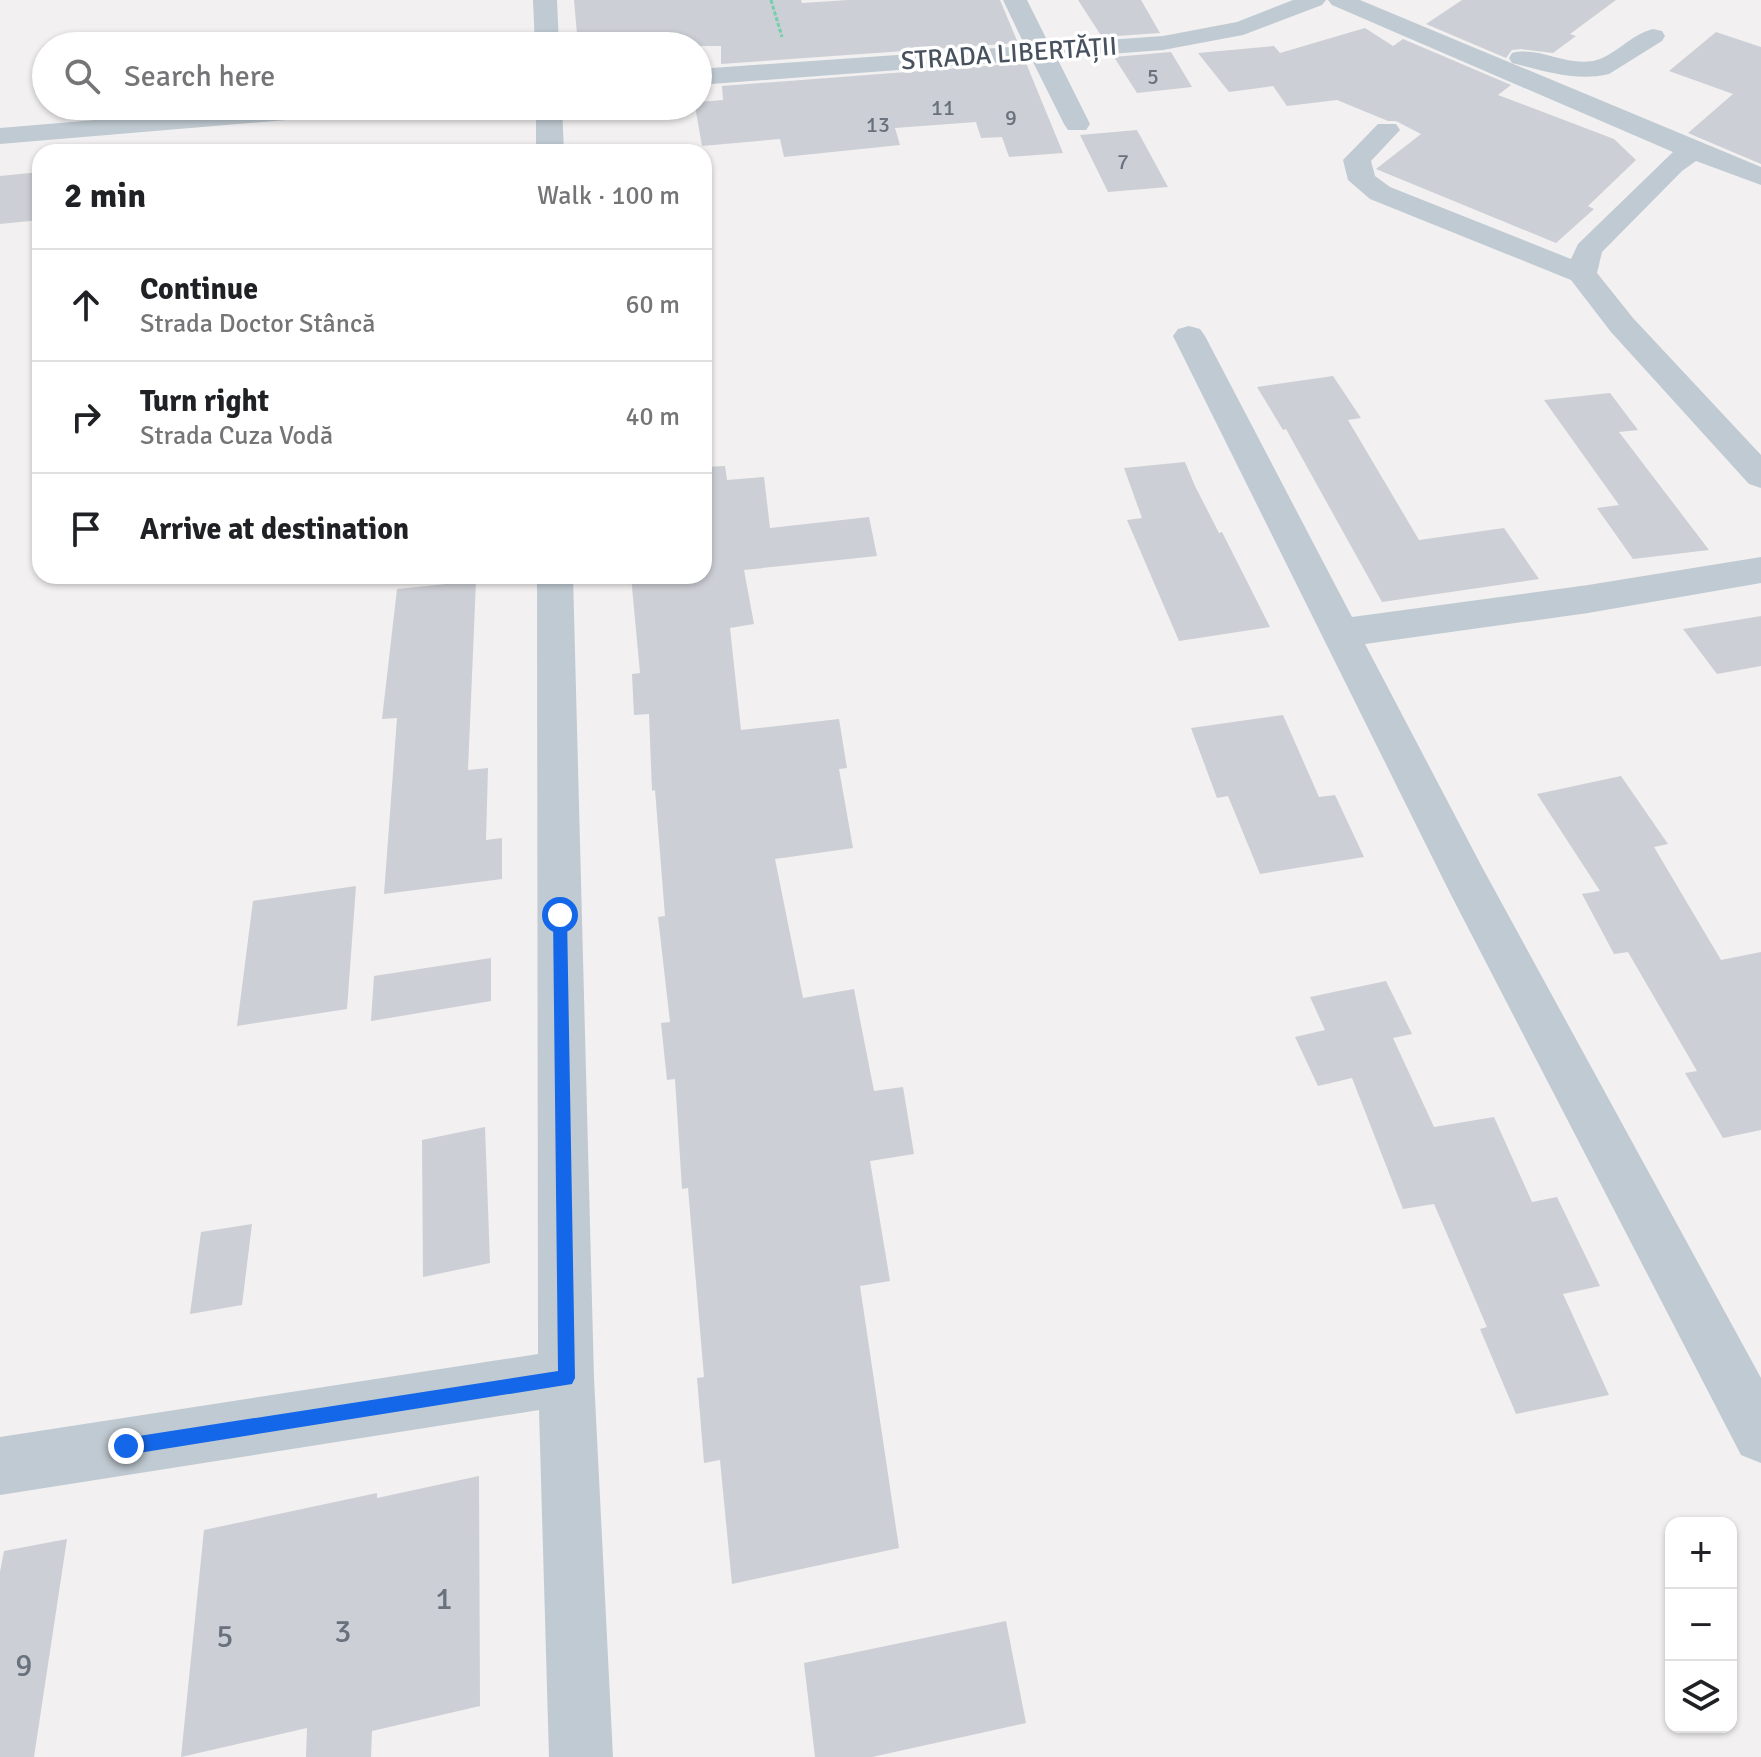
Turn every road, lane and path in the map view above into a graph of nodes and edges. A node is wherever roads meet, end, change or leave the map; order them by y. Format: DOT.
graph roads {
  1 [pos="545,0"];
  2 [pos="1015,0"];
  3 [pos="1314,0"];
  4 [pos="1340,0"];
  5 [pos="1374,0"];
  6 [pos="546,32"];
  7 [pos="1653,36"];
  8 [pos="1041,52"];
  9 [pos="712,76"];
  10 [pos="190,120"];
  11 [pos="549,120"];
  12 [pos="1077,124"];
  13 [pos="1387,130"];
  14 [pos="0,136"];
  15 [pos="550,144"];
  16 [pos="1693,151"];
  17 [pos="1761,177"];
  18 [pos="1582,274"];
  19 [pos="1189,336"];
  20 [pos="1761,476"];
  21 [pos="1761,570"];
  22 [pos="555,584"];
  23 [pos="1342,633"];
  24 [pos="566,1378"];
  25 [pos="1761,1435"];
  26 [pos="0,1466"];
  27 [pos="581,1757"];
  1 -- 6 [label="street"];
  2 -- 8 [label="street"];
  3 -- 8 [label="street, STRADA LIBERTĂȚII"];
  4 -- 16 [label="street"];
  5 -- 7 [label="street"];
  8 -- 9 [label="street, STRADA LIBERTĂȚII"];
  8 -- 12 [label="street"];
  10 -- 14 [label="street"];
  11 -- 15 [label="street"];
  13 -- 18 [label="street"];
  16 -- 17 [label="street"];
  16 -- 18 [label="street"];
  18 -- 20 [label="street"];
  19 -- 23 [label="street"];
  21 -- 23 [label="street"];
  22 -- 24 [label="street"];
  23 -- 25 [label="street"];
  24 -- 26 [label="street"];
  24 -- 27 [label="street"];
}
